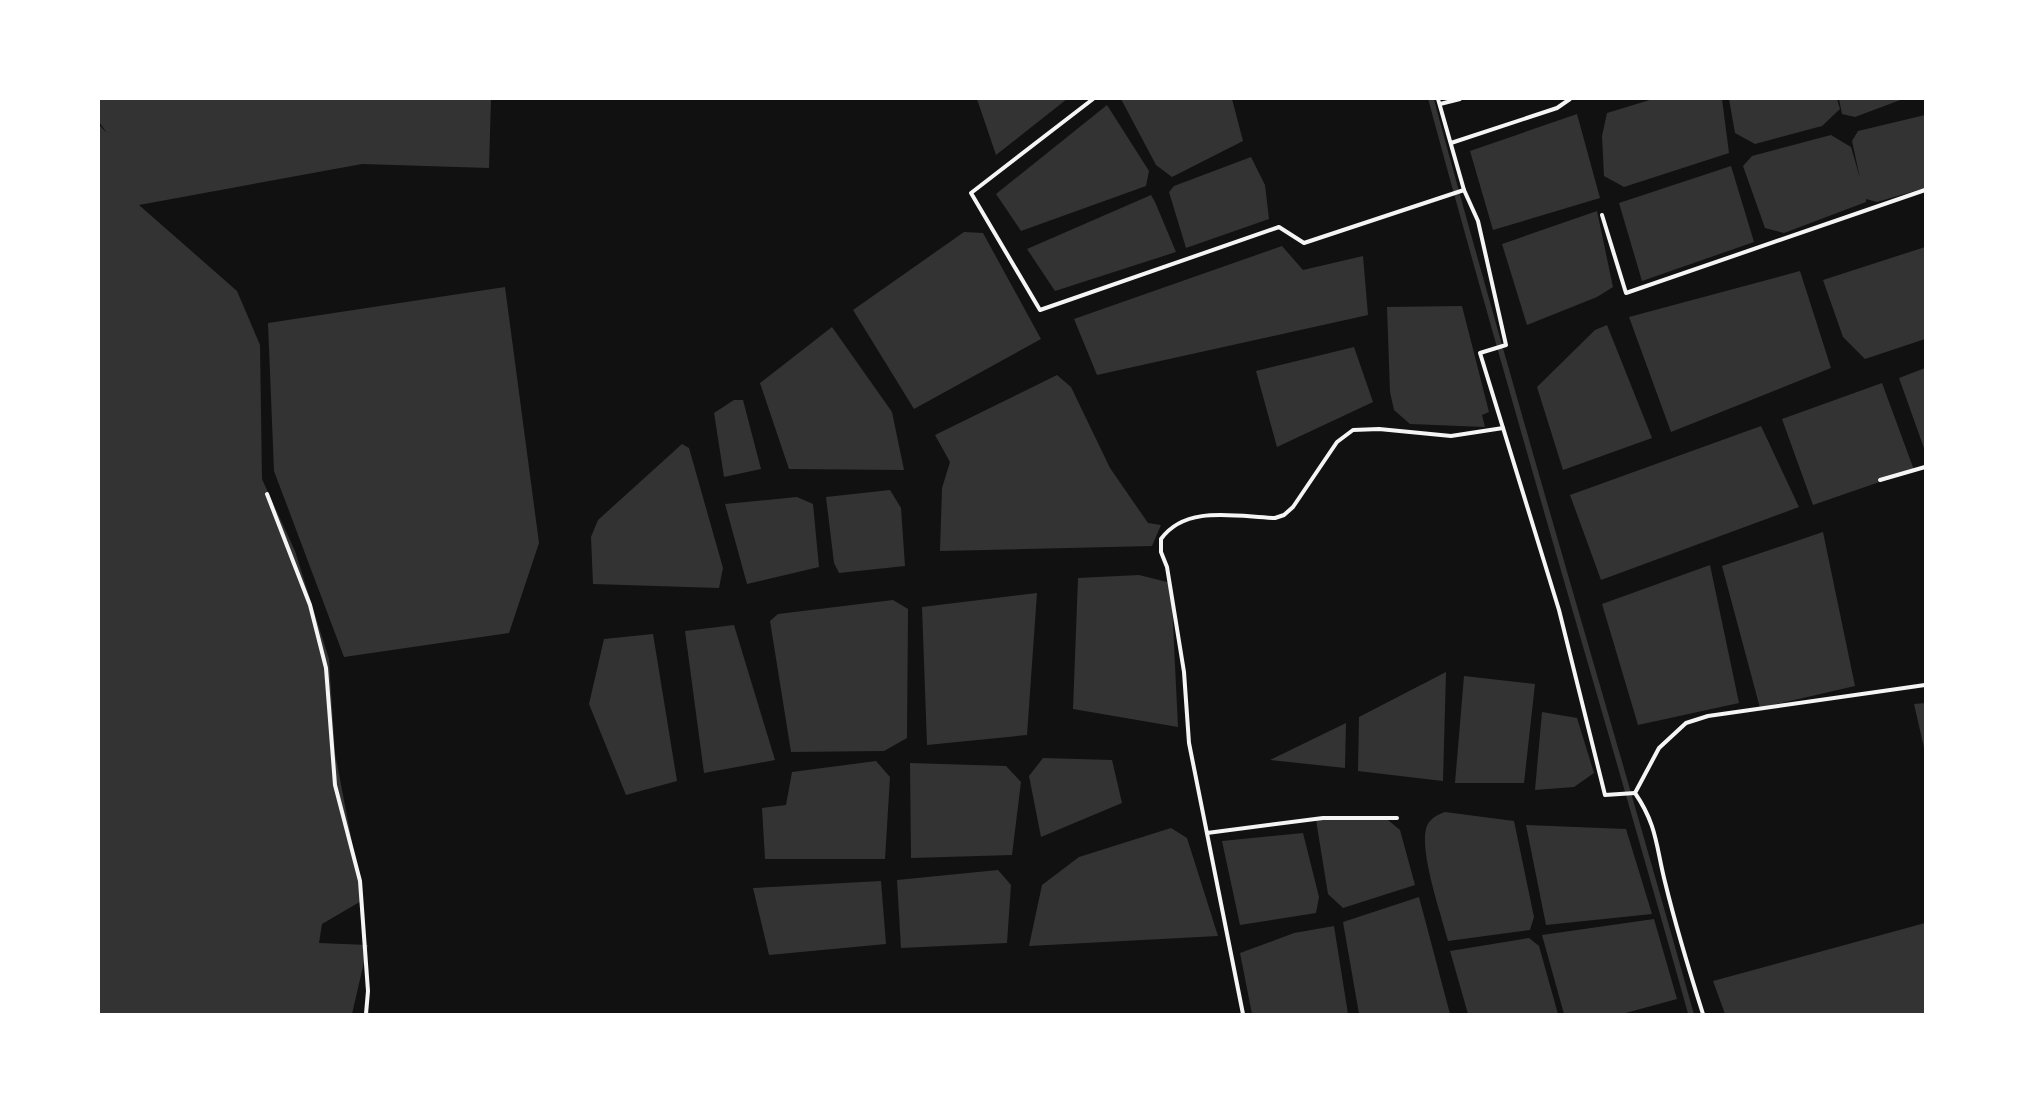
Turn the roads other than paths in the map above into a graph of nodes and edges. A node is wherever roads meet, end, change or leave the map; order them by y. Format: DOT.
graph roads {
  1 [pos="1093,99"];
  2 [pos="1438,99"];
  3 [pos="1460,99"];
  4 [pos="1570,99"];
  5 [pos="1440,104"];
  6 [pos="1451,143"];
  7 [pos="1464,190"];
  8 [pos="1925,190"];
  9 [pos="1602,215"];
  10 [pos="1503,428"];
  11 [pos="1925,467"];
  12 [pos="1880,480"];
  13 [pos="267,494"];
  14 [pos="1925,685"];
  15 [pos="1634,793"];
  16 [pos="1396,818"];
  17 [pos="1207,833"];
  18 [pos="366,1014"];
  19 [pos="1243,1014"];
  20 [pos="1702,1014"];
  1 -- 7 [label="lane"];
  2 -- 5 [label="lane"];
  3 -- 5 [label="lane"];
  4 -- 6 [label="lane"];
  5 -- 6 [label="lane"];
  6 -- 7 [label="lane"];
  7 -- 10 [label="lane"];
  8 -- 9 [label="lane"];
  10 -- 15 [label="lane"];
  10 -- 17 [label="lane"];
  11 -- 12 [label="lane"];
  13 -- 18 [label="lane"];
  14 -- 15 [label="lane"];
  15 -- 20 [label="lane"];
  16 -- 17 [label="lane"];
  17 -- 19 [label="lane"];
}
